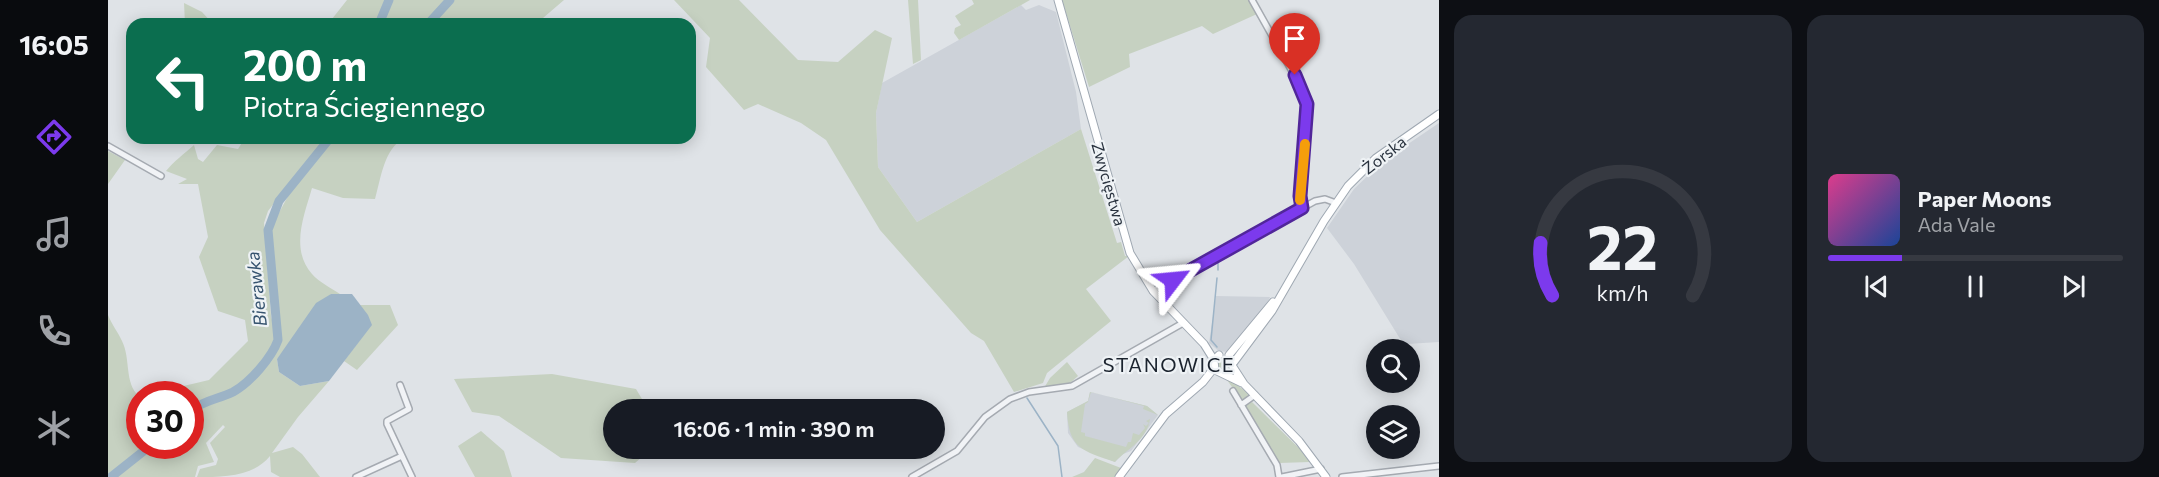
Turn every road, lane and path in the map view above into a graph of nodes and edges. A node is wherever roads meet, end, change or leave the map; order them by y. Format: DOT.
graph roads {
  1 [pos="1058,0"];
  2 [pos="1252,0"];
  3 [pos="1439,114"];
  4 [pos="108,146"];
  5 [pos="161,176"];
  6 [pos="1336,203"];
  7 [pos="1302,208"];
  8 [pos="1153,291"];
  9 [pos="1183,323"];
  10 [pos="1232,361"];
  11 [pos="1216,364"];
  12 [pos="1227,373"];
  13 [pos="1244,384"];
  14 [pos="400,385"];
  15 [pos="1233,392"];
  16 [pos="1255,395"];
  17 [pos="1241,405"];
  18 [pos="402,456"];
  19 [pos="1439,466"];
  20 [pos="1321,469"];
  21 [pos="356,477"];
  22 [pos="412,477"];
  23 [pos="912,477"];
  24 [pos="1119,477"];
  25 [pos="1281,477"];
  26 [pos="1326,477"];
  27 [pos="1342,477"];
  1 -- 8 [label="main road, Zwycięstwa"];
  2 -- 7 [label="street"];
  3 -- 6 [label="main road, Żorska"];
  4 -- 5 [label="street"];
  6 -- 7 [label="street"];
  6 -- 10 [label="main road, Żorska"];
  7 -- 8 [label="street"];
  8 -- 9 [label="main road, Zwycięstwa"];
  9 -- 11 [label="main road, Zwycięstwa"];
  9 -- 23 [label="street"];
  10 -- 11 [label="main road"];
  10 -- 12 [label="main road, Żorska"];
  10 -- 13 [label="main road"];
  11 -- 12 [label="main road"];
  11 -- 24 [label="main road"];
  12 -- 13 [label="main road"];
  13 -- 16 [label="main road"];
  14 -- 18 [label="street"];
  15 -- 17 [label="street"];
  16 -- 17 [label="street"];
  16 -- 20 [label="main road"];
  17 -- 25 [label="street"];
  18 -- 21 [label="street"];
  18 -- 22 [label="street"];
  19 -- 27 [label="street"];
  20 -- 25 [label="street"];
  20 -- 26 [label="main road"];
}
